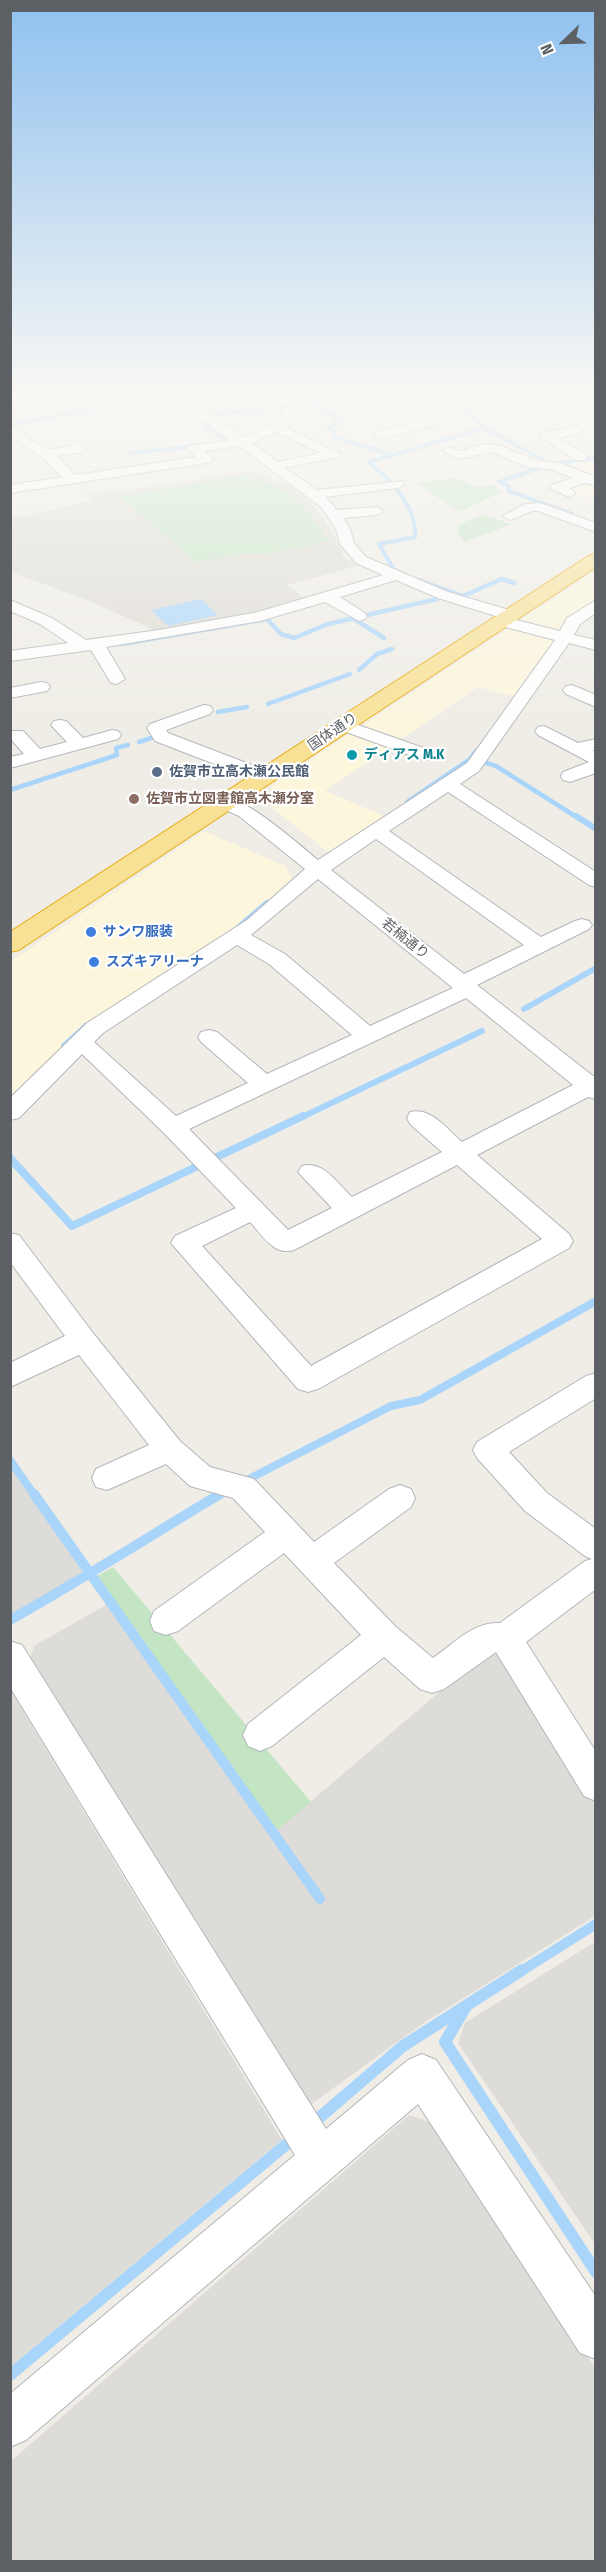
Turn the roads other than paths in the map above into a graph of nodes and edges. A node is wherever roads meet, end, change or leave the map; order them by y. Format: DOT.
graph roads {
  1 [pos="331,511"];
  2 [pos="377,511"];
  3 [pos="521,511"];
  4 [pos="551,511"];
  5 [pos="334,515"];
  6 [pos="510,516"];
  7 [pos="596,528"];
  8 [pos="596,548"];
  9 [pos="596,559"];
  10 [pos="394,576"];
  11 [pos="327,596"];
  12 [pos="10,605"];
  13 [pos="596,605"];
  14 [pos="501,615"];
  15 [pos="359,616"];
  16 [pos="558,636"];
  17 [pos="596,645"];
  18 [pos="93,647"];
  19 [pos="10,656"];
  20 [pos="117,679"];
  21 [pos="41,687"];
  22 [pos="572,690"];
  23 [pos="10,693"];
  24 [pos="596,702"];
  25 [pos="204,710"];
  26 [pos="60,725"];
  27 [pos="344,725"];
  28 [pos="544,731"];
  29 [pos="17,735"];
  30 [pos="112,735"];
  31 [pos="79,744"];
  32 [pos="596,744"];
  33 [pos="575,749"];
  34 [pos="36,756"];
  35 [pos="429,756"];
  36 [pos="596,759"];
  37 [pos="10,763"];
  38 [pos="596,766"];
  39 [pos="250,771"];
  40 [pos="570,776"];
  41 [pos="448,784"];
  42 [pos="219,799"];
  43 [pos="377,831"];
  44 [pos="318,869"];
  45 [pos="596,881"];
  46 [pos="589,923"];
  47 [pos="10,926"];
  48 [pos="237,936"];
  49 [pos="10,944"];
  50 [pos="540,946"];
  51 [pos="464,986"];
  52 [pos="367,1036"];
  53 [pos="209,1037"];
  54 [pos="79,1043"];
  55 [pos="264,1084"];
  56 [pos="593,1087"];
  57 [pos="10,1112"];
  58 [pos="419,1118"];
  59 [pos="173,1127"];
  60 [pos="460,1154"];
  61 [pos="311,1172"];
  62 [pos="253,1210"];
  63 [pos="350,1210"];
  64 [pos="13,1251"];
  65 [pos="83,1340"];
  66 [pos="10,1376"];
  67 [pos="596,1383"];
  68 [pos="170,1449"];
  69 [pos="107,1478"];
  70 [pos="400,1498"];
  71 [pos="286,1534"];
  72 [pos="312,1561"];
  73 [pos="594,1570"];
  74 [pos="166,1621"];
  75 [pos="384,1637"];
  76 [pos="505,1638"];
  77 [pos="10,1656"];
  78 [pos="260,1735"];
  79 [pos="596,1784"];
  80 [pos="309,2141"];
  81 [pos="596,2337"];
  82 [pos="10,2424"];
  1 -- 5 [label="street"];
  2 -- 5 [label="street"];
  3 -- 6 [label="street"];
  4 -- 7 [label="street"];
  5 -- 10 [label="street"];
  8 -- 14 [label="highway, 国体通り"];
  9 -- 14 [label="highway, 国体通り"];
  10 -- 11 [label="street"];
  10 -- 14 [label="street"];
  11 -- 15 [label="street"];
  11 -- 18 [label="street"];
  12 -- 18 [label="street"];
  13 -- 16 [label="street"];
  14 -- 16 [label="street"];
  14 -- 27 [label="highway, 国体通り"];
  14 -- 39 [label="highway, 国体通り"];
  16 -- 17 [label="street"];
  16 -- 41 [label="street"];
  18 -- 19 [label="street"];
  18 -- 20 [label="street"];
  21 -- 23 [label="street"];
  22 -- 24 [label="street"];
  25 -- 39 [label="street"];
  26 -- 31 [label="street"];
  27 -- 35 [label="street"];
  27 -- 42 [label="highway, 国体通り"];
  28 -- 33 [label="street"];
  29 -- 34 [label="street"];
  30 -- 31 [label="street"];
  31 -- 34 [label="street"];
  32 -- 33 [label="street"];
  33 -- 36 [label="street"];
  34 -- 37 [label="street"];
  38 -- 40 [label="street"];
  39 -- 42 [label="highway, 国体通り"];
  41 -- 43 [label="street"];
  41 -- 45 [label="street"];
  42 -- 44 [label="street, 若楠通り"];
  42 -- 47 [label="highway, 国体通り"];
  42 -- 49 [label="highway, 国体通り"];
  43 -- 44 [label="street"];
  43 -- 50 [label="street"];
  44 -- 48 [label="street"];
  44 -- 51 [label="street, 若楠通り"];
  46 -- 50 [label="street"];
  48 -- 52 [label="street"];
  48 -- 54 [label="street"];
  50 -- 51 [label="street"];
  51 -- 52 [label="street"];
  51 -- 56 [label="street, 若楠通り"];
  52 -- 55 [label="street"];
  53 -- 55 [label="street"];
  54 -- 57 [label="street"];
  54 -- 59 [label="street"];
  55 -- 59 [label="street"];
  56 -- 60 [label="street"];
  58 -- 60 [label="street"];
  59 -- 62 [label="street"];
  60 -- 62 [label="street"];
  60 -- 63 [label="street"];
  61 -- 63 [label="street"];
  62 -- 63 [label="street"];
  64 -- 65 [label="street"];
  65 -- 66 [label="street"];
  65 -- 68 [label="street"];
  67 -- 73 [label="street"];
  68 -- 69 [label="street"];
  68 -- 71 [label="street"];
  70 -- 72 [label="street"];
  71 -- 72 [label="street"];
  71 -- 74 [label="street"];
  72 -- 75 [label="street"];
  73 -- 76 [label="street"];
  75 -- 76 [label="street"];
  75 -- 78 [label="street"];
  76 -- 79 [label="street"];
  77 -- 80 [label="street"];
  80 -- 81 [label="street"];
  80 -- 82 [label="street"];
}
